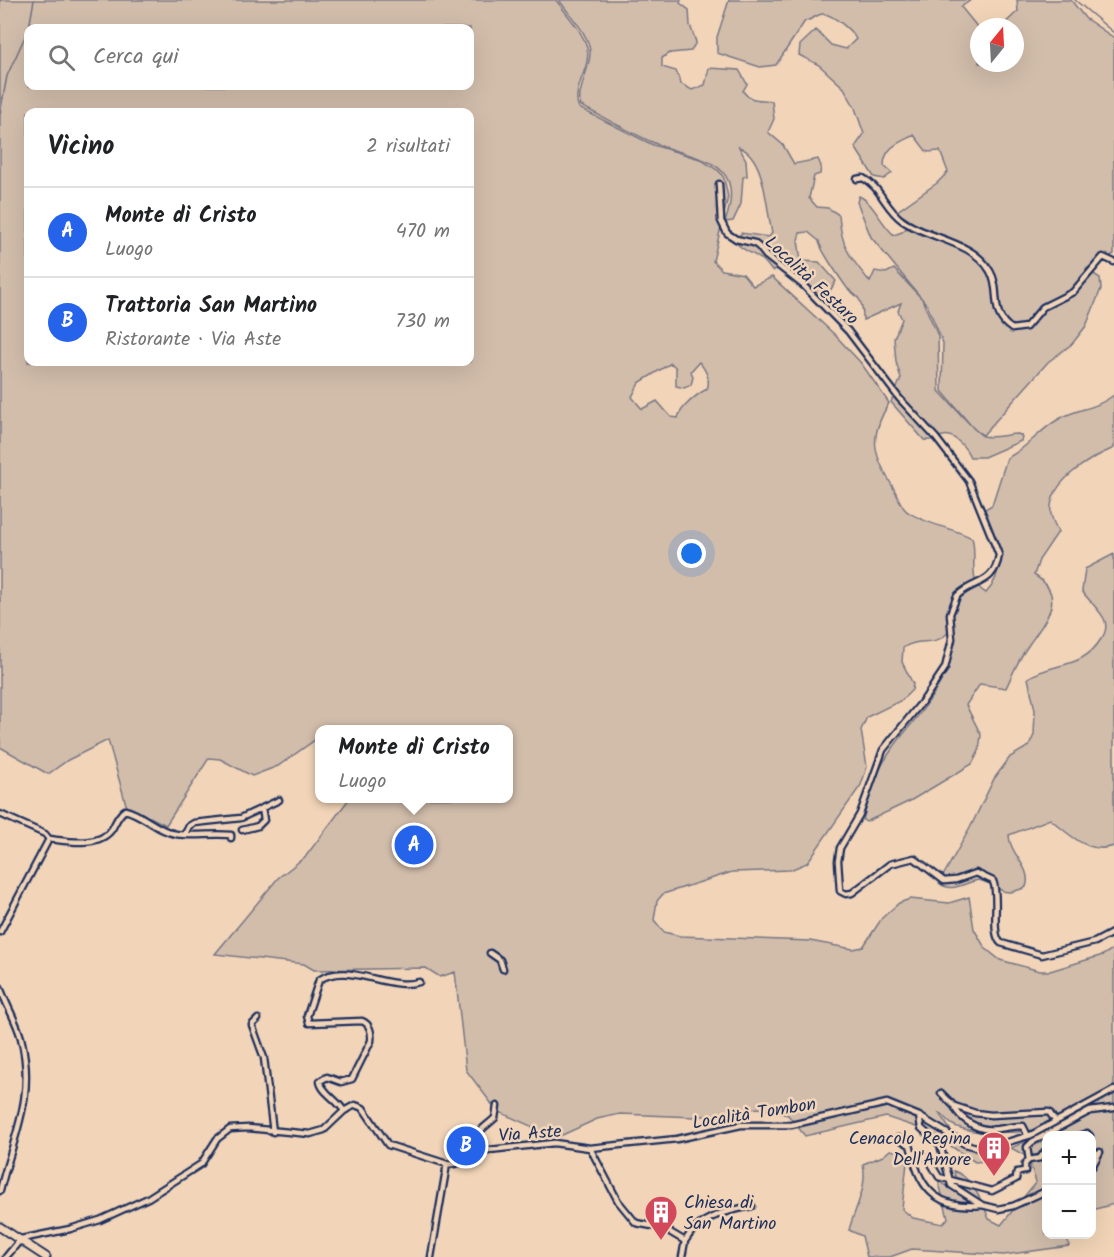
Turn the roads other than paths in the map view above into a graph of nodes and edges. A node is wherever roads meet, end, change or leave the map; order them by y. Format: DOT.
graph roads {
  1 [pos="857,179"];
  2 [pos="718,184"];
  3 [pos="1114,262"];
  4 [pos="279,800"];
  5 [pos="262,808"];
  6 [pos="0,814"];
  7 [pos="242,830"];
  8 [pos="185,834"];
  9 [pos="231,838"];
  10 [pos="49,839"];
  11 [pos="0,932"];
  12 [pos="1114,932"];
  13 [pos="490,953"];
  14 [pos="503,969"];
  15 [pos="419,982"];
  16 [pos="0,987"];
  17 [pos="258,1019"];
  18 [pos="1114,1090"];
  19 [pos="942,1093"];
  20 [pos="497,1106"];
  21 [pos="954,1106"];
  22 [pos="1114,1108"];
  23 [pos="344,1110"];
  24 [pos="919,1116"];
  25 [pos="1056,1122"];
  26 [pos="273,1132"];
  27 [pos="1028,1136"];
  28 [pos="898,1138"];
  29 [pos="590,1148"];
  30 [pos="471,1152"];
  31 [pos="912,1152"];
  32 [pos="1042,1156"];
  33 [pos="1029,1161"];
  34 [pos="447,1164"];
  35 [pos="948,1180"];
  36 [pos="0,1191"];
  37 [pos="1042,1193"];
  38 [pos="982,1205"];
  39 [pos="752,1206"];
  40 [pos="0,1227"];
  41 [pos="21,1239"];
  42 [pos="685,1241"];
  43 [pos="6,1257"];
  44 [pos="46,1257"];
  45 [pos="431,1257"];
  46 [pos="682,1257"];
  1 -- 3 [label="street"];
  2 -- 12 [label="street, Località Festaro"];
  4 -- 5 [label="street"];
  5 -- 7 [label="street"];
  5 -- 8 [label="street"];
  6 -- 10 [label="street"];
  8 -- 9 [label="street"];
  8 -- 10 [label="street"];
  10 -- 11 [label="street"];
  13 -- 14 [label="street"];
  15 -- 23 [label="street"];
  16 -- 36 [label="street"];
  17 -- 26 [label="street"];
  18 -- 25 [label="street, Località Tombon"];
  19 -- 21 [label="street"];
  20 -- 30 [label="street, Via Aste"];
  21 -- 25 [label="street"];
  21 -- 27 [label="street"];
  22 -- 33 [label="street"];
  23 -- 26 [label="street"];
  23 -- 34 [label="street"];
  24 -- 27 [label="street, Località Tombon"];
  24 -- 29 [label="street, Località Tombon"];
  24 -- 35 [label="street"];
  25 -- 27 [label="street, Località Tombon"];
  26 -- 41 [label="street"];
  28 -- 31 [label="street"];
  29 -- 30 [label="street, Via Aste"];
  29 -- 42 [label="street"];
  30 -- 34 [label="street, Via Aste"];
  31 -- 35 [label="street"];
  31 -- 38 [label="street"];
  32 -- 33 [label="street"];
  33 -- 35 [label="street"];
  34 -- 45 [label="street"];
  35 -- 38 [label="street"];
  37 -- 38 [label="street"];
  39 -- 42 [label="street"];
  40 -- 41 [label="street"];
  41 -- 43 [label="street"];
  41 -- 44 [label="street"];
  42 -- 46 [label="street"];
}
